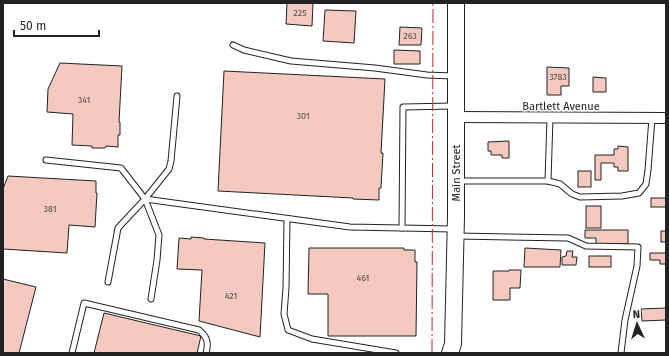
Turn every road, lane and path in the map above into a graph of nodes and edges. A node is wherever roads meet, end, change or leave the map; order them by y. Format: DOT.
graph roads {
  1 [pos="456,3"];
  2 [pos="233,45"];
  3 [pos="456,76"];
  4 [pos="177,96"];
  5 [pos="456,111"];
  6 [pos="550,118"];
  7 [pos="652,118"];
  8 [pos="666,118"];
  9 [pos="46,160"];
  10 [pos="456,181"];
  11 [pos="548,181"];
  12 [pos="145,199"];
  13 [pos="288,219"];
  14 [pos="402,228"];
  15 [pos="456,232"];
  16 [pos="108,282"];
  17 [pos="151,299"];
  18 [pos="451,350"];
  19 [pos="72,353"];
  20 [pos="206,353"];
  21 [pos="396,353"];
  22 [pos="620,353"];
  1 -- 3 [label="main road, Main Street"];
  2 -- 3 [label="lane"];
  3 -- 5 [label="main road, Main Street"];
  4 -- 12 [label="lane"];
  5 -- 6 [label="street, Bartlett Avenue"];
  5 -- 10 [label="main road, Main Street"];
  5 -- 14 [label="lane"];
  6 -- 7 [label="street, Bartlett Avenue"];
  6 -- 11 [label="lane"];
  7 -- 8 [label="street, Bartlett Avenue"];
  7 -- 11 [label="lane"];
  9 -- 12 [label="lane"];
  10 -- 11 [label="lane"];
  10 -- 15 [label="main road, Main Street"];
  12 -- 13 [label="lane"];
  12 -- 16 [label="lane"];
  12 -- 17 [label="lane"];
  13 -- 14 [label="lane"];
  13 -- 21 [label="lane"];
  14 -- 15 [label="lane"];
  15 -- 18 [label="main road, Main Street"];
  15 -- 22 [label="lane"];
  19 -- 20 [label="lane"];
}
